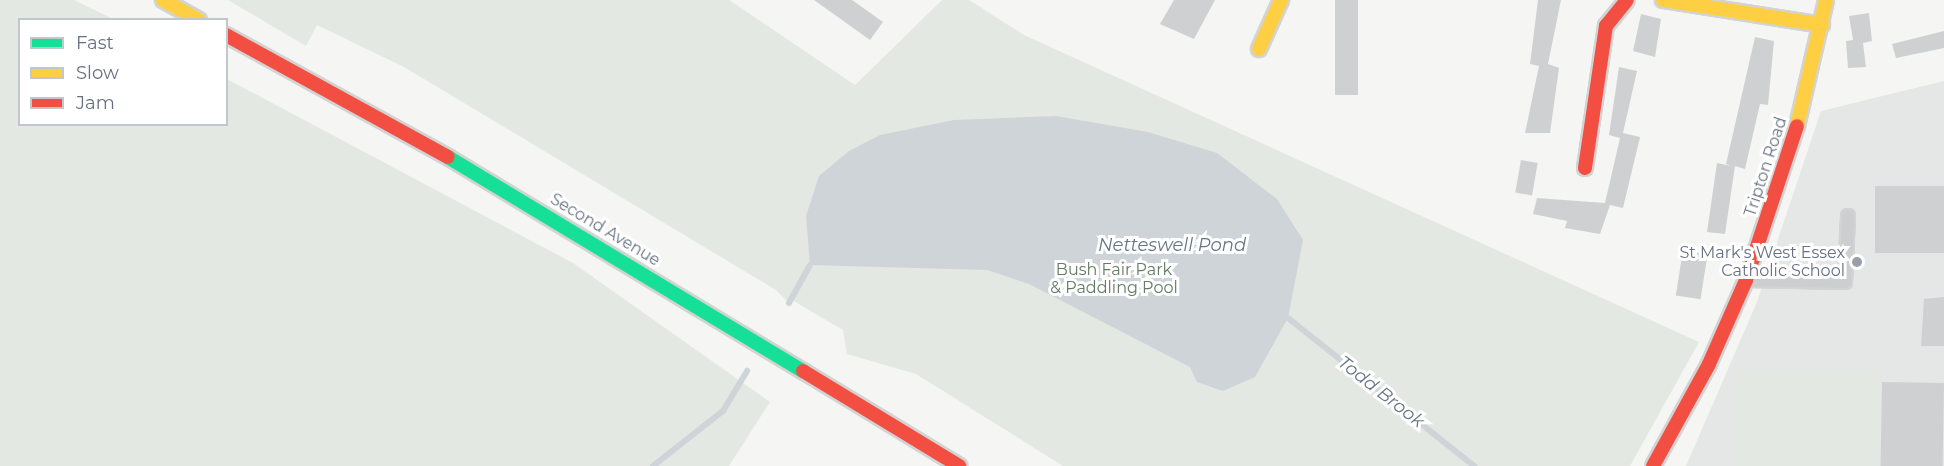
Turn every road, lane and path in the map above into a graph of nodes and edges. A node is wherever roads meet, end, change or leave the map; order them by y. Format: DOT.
graph roads {
  1 [pos="164,0"];
  2 [pos="1281,0"];
  3 [pos="1627,0"];
  4 [pos="1663,0"];
  5 [pos="1826,0"];
  6 [pos="196,18"];
  7 [pos="1822,25"];
  8 [pos="228,36"];
  9 [pos="1259,50"];
  10 [pos="1585,168"];
  11 [pos="1848,216"];
  12 [pos="1746,280"];
  13 [pos="959,466"];
  14 [pos="1653,466"];
  1 -- 6 [label="street"];
  2 -- 9 [label="street"];
  3 -- 10 [label="street"];
  4 -- 7 [label="street"];
  5 -- 7 [label="street, Tripton Road"];
  7 -- 12 [label="street, Tripton Road"];
  8 -- 13 [label="street, Second Avenue"];
  11 -- 12 [label="lane"];
  12 -- 14 [label="street, Tripton Road"];
}
